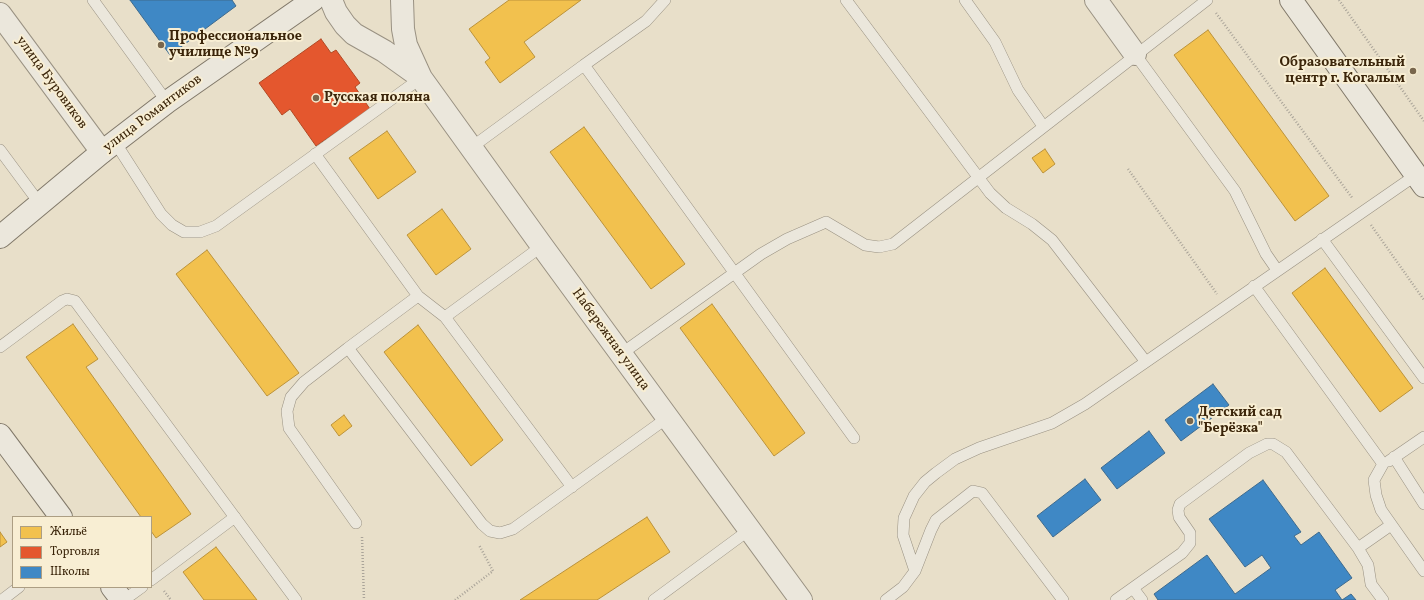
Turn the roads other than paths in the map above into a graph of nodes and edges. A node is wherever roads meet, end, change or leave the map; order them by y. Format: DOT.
graph roads {
  1 [pos="92,0"];
  2 [pos="313,0"];
  3 [pos="331,0"];
  4 [pos="402,0"];
  5 [pos="665,0"];
  6 [pos="846,0"];
  7 [pos="965,0"];
  8 [pos="1096,0"];
  9 [pos="1207,0"];
  10 [pos="1291,0"];
  11 [pos="0,14"];
  12 [pos="1135,54"];
  13 [pos="584,66"];
  14 [pos="421,78"];
  15 [pos="167,102"];
  16 [pos="1042,126"];
  17 [pos="108,147"];
  18 [pos="472,147"];
  19 [pos="0,150"];
  20 [pos="315,154"];
  21 [pos="977,177"];
  22 [pos="1420,181"];
  23 [pos="40,204"];
  24 [pos="0,237"];
  25 [pos="1322,238"];
  26 [pos="542,246"];
  27 [pos="1277,270"];
  28 [pos="735,271"];
  29 [pos="1254,286"];
  30 [pos="418,296"];
  31 [pos="445,317"];
  32 [pos="0,348"];
  33 [pos="348,348"];
  34 [pos="621,354"];
  35 [pos="1146,362"];
  36 [pos="1424,378"];
  37 [pos="667,418"];
  38 [pos="0,435"];
  39 [pos="1424,437"];
  40 [pos="854,438"];
  41 [pos="1394,457"];
  42 [pos="1383,464"];
  43 [pos="572,487"];
  44 [pos="1424,504"];
  45 [pos="59,516"];
  46 [pos="235,517"];
  47 [pos="356,523"];
  48 [pos="1390,525"];
  49 [pos="750,530"];
  50 [pos="1358,548"];
  51 [pos="915,571"];
  52 [pos="1424,571"];
  53 [pos="152,579"];
  54 [pos="18,588"];
  55 [pos="113,588"];
  56 [pos="141,588"];
  57 [pos="1133,588"];
  58 [pos="2,600"];
  59 [pos="123,600"];
  60 [pos="296,600"];
  61 [pos="654,600"];
  62 [pos="801,600"];
  63 [pos="886,600"];
  64 [pos="1063,600"];
  65 [pos="1116,600"];
  66 [pos="1142,600"];
  67 [pos="1383,600"];
  1 -- 15 [label="lane"];
  2 -- 15 [label="street, улица Романтиков"];
  3 -- 14 [label="street, Набережная улица"];
  4 -- 14 [label="street, Набережная улица"];
  5 -- 13 [label="lane"];
  6 -- 21 [label="lane"];
  7 -- 16 [label="lane"];
  8 -- 12 [label="street"];
  9 -- 12 [label="lane"];
  10 -- 22 [label="street"];
  11 -- 17 [label="street, улица Буровиков"];
  12 -- 16 [label="lane"];
  12 -- 27 [label="lane"];
  13 -- 18 [label="lane"];
  13 -- 28 [label="lane"];
  14 -- 18 [label="street, Набережная улица"];
  14 -- 20 [label="lane"];
  15 -- 17 [label="street, улица Романтиков"];
  16 -- 21 [label="lane"];
  17 -- 20 [label="lane"];
  17 -- 23 [label="street, улица Романтиков"];
  18 -- 26 [label="street, Набережная улица"];
  19 -- 23 [label="lane"];
  20 -- 30 [label="lane"];
  21 -- 28 [label="lane"];
  21 -- 35 [label="lane"];
  22 -- 25 [label="lane"];
  23 -- 24 [label="street, улица Романтиков"];
  25 -- 27 [label="lane"];
  25 -- 36 [label="lane"];
  26 -- 31 [label="lane"];
  26 -- 34 [label="street, Набережная улица"];
  27 -- 29 [label="lane"];
  28 -- 34 [label="lane"];
  28 -- 40 [label="lane"];
  29 -- 35 [label="lane"];
  29 -- 42 [label="lane"];
  30 -- 31 [label="lane"];
  30 -- 33 [label="lane"];
  31 -- 43 [label="lane"];
  32 -- 46 [label="lane"];
  33 -- 43 [label="lane"];
  33 -- 47 [label="lane"];
  34 -- 37 [label="street, Набережная улица"];
  35 -- 51 [label="lane"];
  37 -- 43 [label="lane"];
  37 -- 49 [label="street, Набережная улица"];
  38 -- 45 [label="street"];
  39 -- 41 [label="lane"];
  41 -- 42 [label="lane"];
  41 -- 44 [label="lane"];
  42 -- 48 [label="lane"];
  46 -- 53 [label="lane"];
  46 -- 60 [label="lane"];
  48 -- 50 [label="lane"];
  48 -- 52 [label="lane"];
  49 -- 61 [label="lane"];
  49 -- 62 [label="street, Набережная улица"];
  50 -- 57 [label="lane"];
  50 -- 67 [label="lane"];
  51 -- 63 [label="lane"];
  51 -- 64 [label="lane"];
  54 -- 58 [label="lane"];
  55 -- 59 [label="street"];
  56 -- 59 [label="lane"];
  57 -- 65 [label="lane"];
  57 -- 66 [label="lane"];
}
